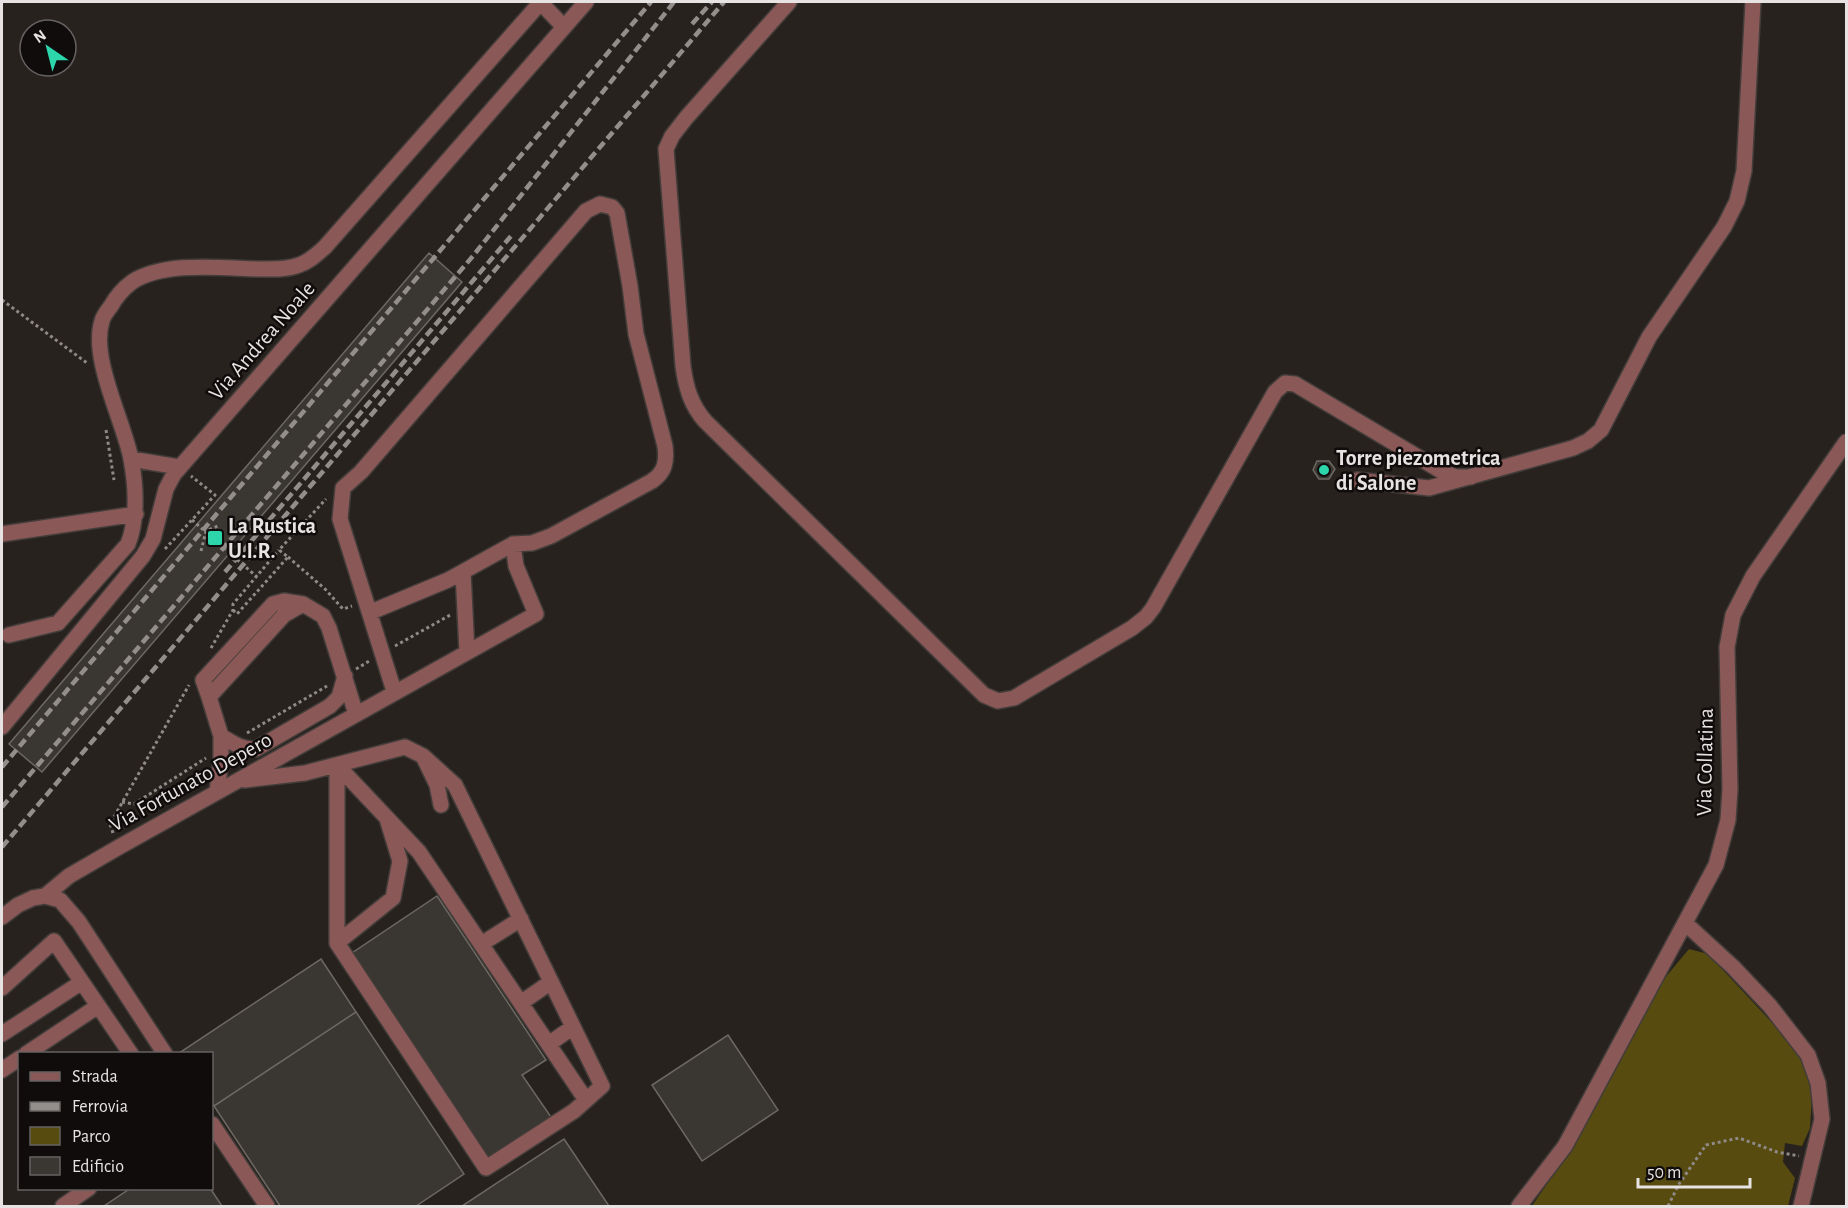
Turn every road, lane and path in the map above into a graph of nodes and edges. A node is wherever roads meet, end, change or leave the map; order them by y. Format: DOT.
graph roads {
  1 [pos="540,2"];
  2 [pos="586,2"];
  3 [pos="789,2"];
  4 [pos="1753,2"];
  5 [pos="564,27"];
  6 [pos="2,300"];
  7 [pos="90,365"];
  8 [pos="105,426"];
  9 [pos="1846,442"];
  10 [pos="131,459"];
  11 [pos="179,467"];
  12 [pos="1471,477"];
  13 [pos="114,480"];
  14 [pos="1357,480"];
  15 [pos="343,488"];
  16 [pos="136,514"];
  17 [pos="192,520"];
  18 [pos="220,525"];
  19 [pos="206,531"];
  20 [pos="2,534"];
  21 [pos="513,544"];
  22 [pos="168,548"];
  23 [pos="279,550"];
  24 [pos="201,551"];
  25 [pos="288,557"];
  26 [pos="463,572"];
  27 [pos="257,577"];
  28 [pos="369,606"];
  29 [pos="465,607"];
  30 [pos="233,610"];
  31 [pos="9,635"];
  32 [pos="209,650"];
  33 [pos="467,652"];
  34 [pos="382,654"];
  35 [pos="345,676"];
  36 [pos="192,681"];
  37 [pos="394,692"];
  38 [pos="356,714"];
  39 [pos="2,727"];
  40 [pos="224,742"];
  41 [pos="423,756"];
  42 [pos="337,765"];
  43 [pos="236,781"];
  44 [pos="217,792"];
  45 [pos="122,802"];
  46 [pos="441,805"];
  47 [pos="387,817"];
  48 [pos="119,847"];
  49 [pos="45,896"];
  50 [pos="2,917"];
  51 [pos="520,919"];
  52 [pos="1685,923"];
  53 [pos="486,941"];
  54 [pos="337,943"];
  55 [pos="82,982"];
  56 [pos="551,982"];
  57 [pos="2,988"];
  58 [pos="525,1000"];
  59 [pos="98,1005"];
  60 [pos="573,1027"];
  61 [pos="2,1034"];
  62 [pos="553,1041"];
  63 [pos="28,1052"];
  64 [pos="130,1052"];
  65 [pos="164,1052"];
  66 [pos="18,1059"];
  67 [pos="2,1070"];
  68 [pos="586,1100"];
  69 [pos="213,1125"];
  70 [pos="1813,1159"];
  71 [pos="86,1190"];
  72 [pos="63,1206"];
  73 [pos="267,1206"];
  74 [pos="1519,1206"];
  75 [pos="1668,1206"];
  76 [pos="1801,1206"];
  1 -- 5 [label="street"];
  1 -- 10 [label="street"];
  2 -- 5 [label="street, Via Andrea Noale"];
  3 -- 12 [label="street"];
  4 -- 12 [label="street"];
  5 -- 11 [label="street, Via Andrea Noale"];
  6 -- 7 [label="path"];
  8 -- 13 [label="path"];
  9 -- 52 [label="street, Via Collatina"];
  10 -- 11 [label="street"];
  10 -- 16 [label="street"];
  11 -- 17 [label="path"];
  11 -- 39 [label="street, Via Andrea Noale"];
  12 -- 14 [label="street"];
  15 -- 21 [label="street"];
  15 -- 23 [label="path"];
  15 -- 28 [label="street"];
  16 -- 20 [label="street"];
  16 -- 31 [label="street"];
  17 -- 19 [label="path, bridge"];
  17 -- 22 [label="path"];
  18 -- 19 [label="path"];
  19 -- 24 [label="path"];
  19 -- 27 [label="path, bridge"];
  21 -- 26 [label="street"];
  21 -- 33 [label="street, Via Fortunato Depero"];
  23 -- 25 [label="path"];
  23 -- 27 [label="path"];
  25 -- 28 [label="path"];
  25 -- 30 [label="path"];
  26 -- 28 [label="street"];
  26 -- 29 [label="street"];
  27 -- 30 [label="path"];
  28 -- 34 [label="street"];
  29 -- 33 [label="street"];
  29 -- 34 [label="path"];
  30 -- 32 [label="path"];
  33 -- 37 [label="street, Via Fortunato Depero"];
  34 -- 35 [label="path"];
  34 -- 37 [label="street"];
  35 -- 38 [label="street"];
  35 -- 40 [label="path"];
  35 -- 40 [label="street"];
  35 -- 40 [label="street"];
  36 -- 45 [label="path"];
  37 -- 38 [label="street, Via Fortunato Depero"];
  38 -- 43 [label="street, Via Fortunato Depero"];
  40 -- 44 [label="street"];
  40 -- 45 [label="path"];
  41 -- 42 [label="street"];
  41 -- 46 [label="street"];
  41 -- 51 [label="street"];
  42 -- 43 [label="street"];
  42 -- 47 [label="street"];
  42 -- 54 [label="street"];
  43 -- 44 [label="street, Via Fortunato Depero"];
  44 -- 48 [label="street, Via Fortunato Depero"];
  45 -- 48 [label="path"];
  47 -- 54 [label="street"];
  47 -- 68 [label="street"];
  48 -- 49 [label="street, Via Fortunato Depero"];
  49 -- 50 [label="street"];
  49 -- 65 [label="street"];
  51 -- 53 [label="street"];
  51 -- 56 [label="street"];
  52 -- 70 [label="street"];
  52 -- 74 [label="street, Via Collatina"];
  54 -- 68 [label="street"];
  55 -- 57 [label="street"];
  55 -- 59 [label="street"];
  55 -- 61 [label="street"];
  56 -- 58 [label="street"];
  56 -- 60 [label="street"];
  59 -- 63 [label="street"];
  59 -- 64 [label="street"];
  60 -- 62 [label="street"];
  60 -- 68 [label="street"];
  66 -- 67 [label="street"];
  69 -- 73 [label="street"];
  70 -- 75 [label="path"];
  70 -- 76 [label="street"];
  71 -- 72 [label="street"];
}
